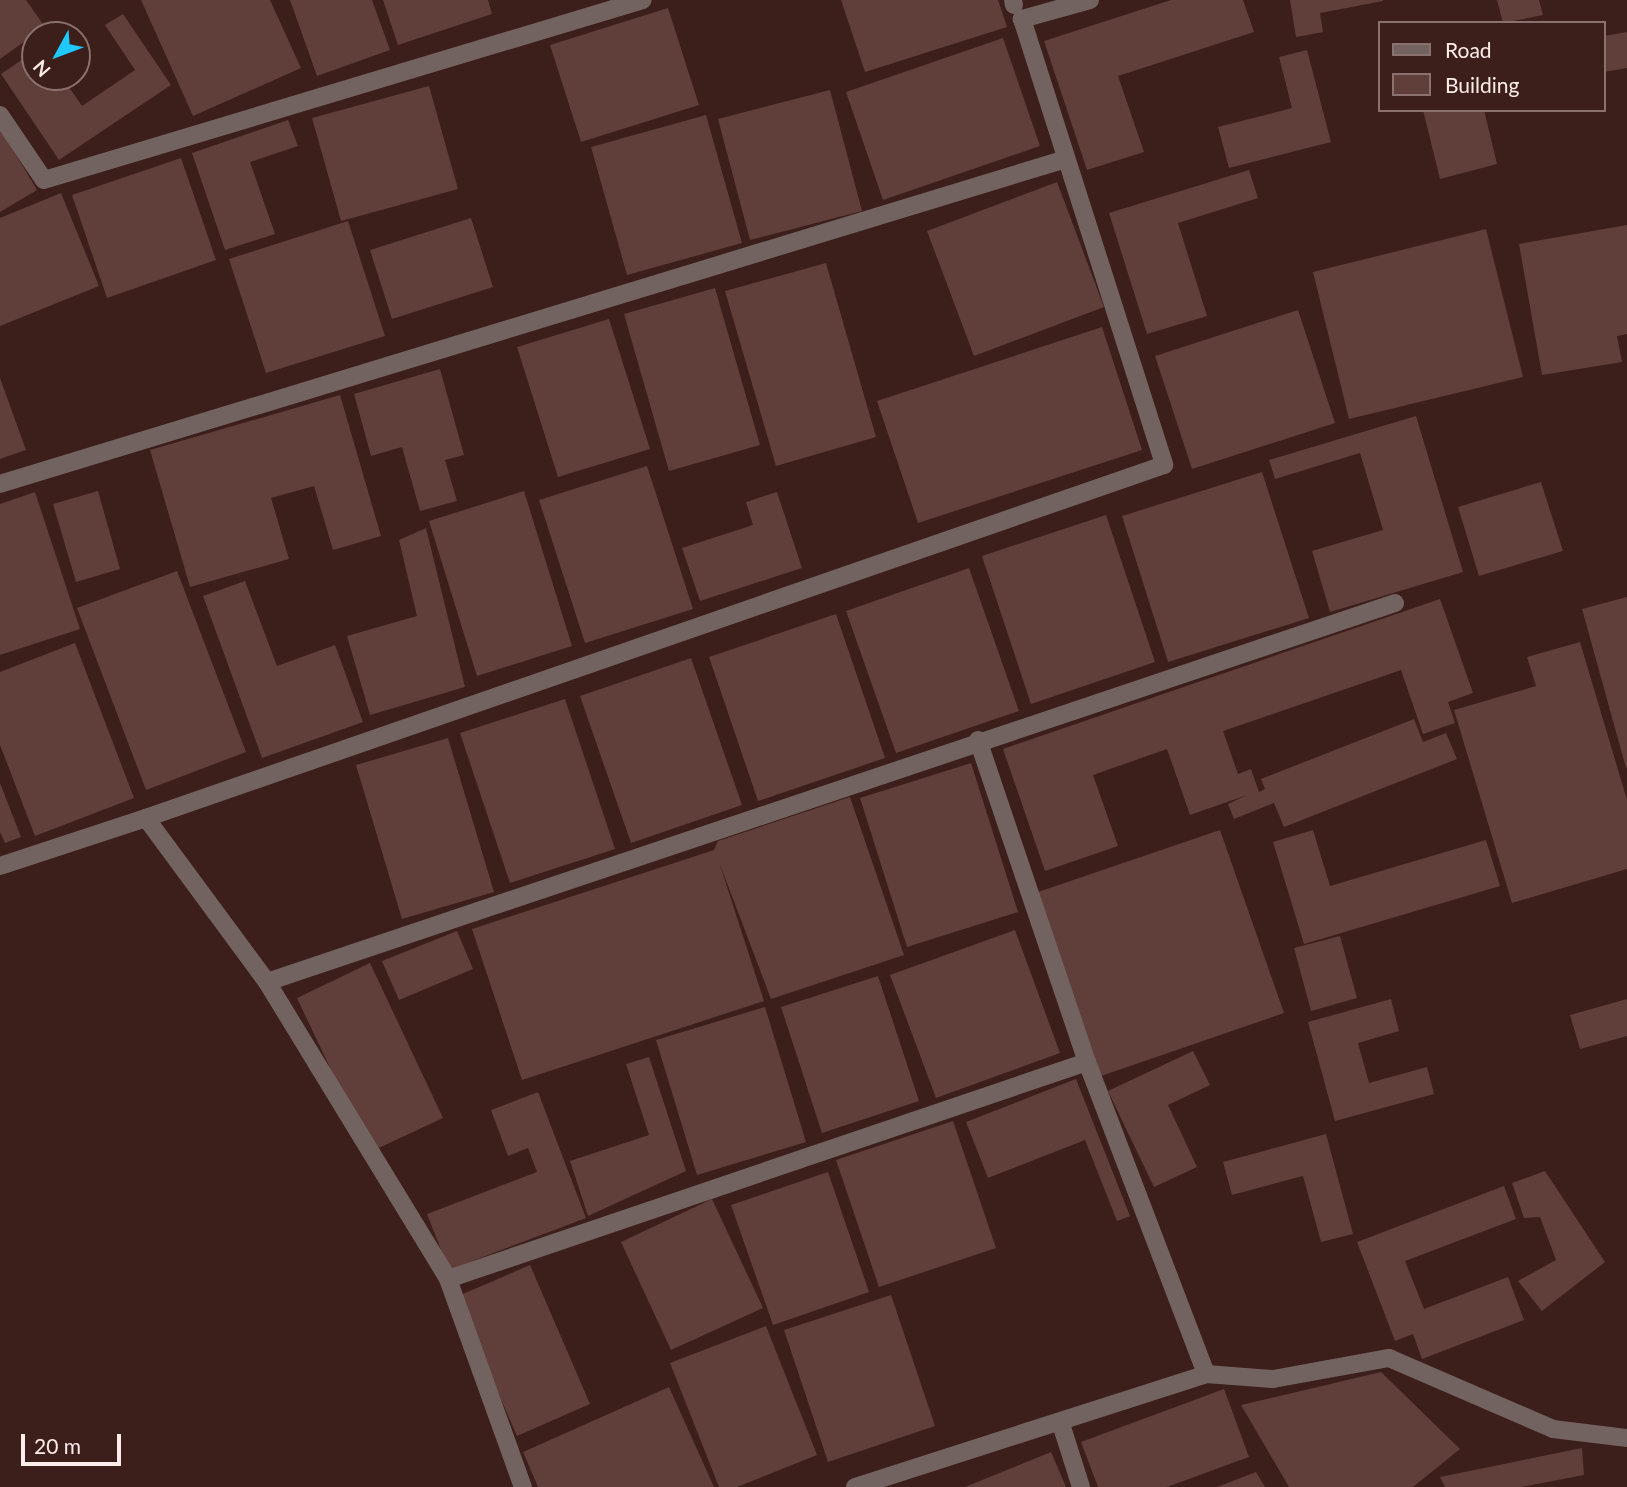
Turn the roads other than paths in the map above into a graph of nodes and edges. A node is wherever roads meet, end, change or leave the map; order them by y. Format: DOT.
graph roads {
  1 [pos="643,0"];
  2 [pos="1090,0"];
  3 [pos="0,115"];
  4 [pos="1066,159"];
  5 [pos="0,484"];
  6 [pos="1395,603"];
  7 [pos="978,740"];
  8 [pos="146,818"];
  9 [pos="0,866"];
  10 [pos="267,982"];
  11 [pos="1087,1062"];
  12 [pos="448,1279"];
  13 [pos="1206,1374"];
  14 [pos="1061,1424"];
  15 [pos="1627,1438"];
  16 [pos="523,1487"];
  17 [pos="855,1487"];
  18 [pos="1081,1487"];
  1 -- 3 [label="street"];
  2 -- 4 [label="street"];
  4 -- 5 [label="street"];
  4 -- 8 [label="street"];
  6 -- 7 [label="street"];
  7 -- 10 [label="street"];
  7 -- 11 [label="street"];
  8 -- 9 [label="street"];
  8 -- 10 [label="street"];
  10 -- 12 [label="street"];
  11 -- 12 [label="street"];
  11 -- 13 [label="street"];
  12 -- 16 [label="street"];
  13 -- 14 [label="street"];
  13 -- 15 [label="street"];
  14 -- 17 [label="street"];
  14 -- 18 [label="street"];
}
